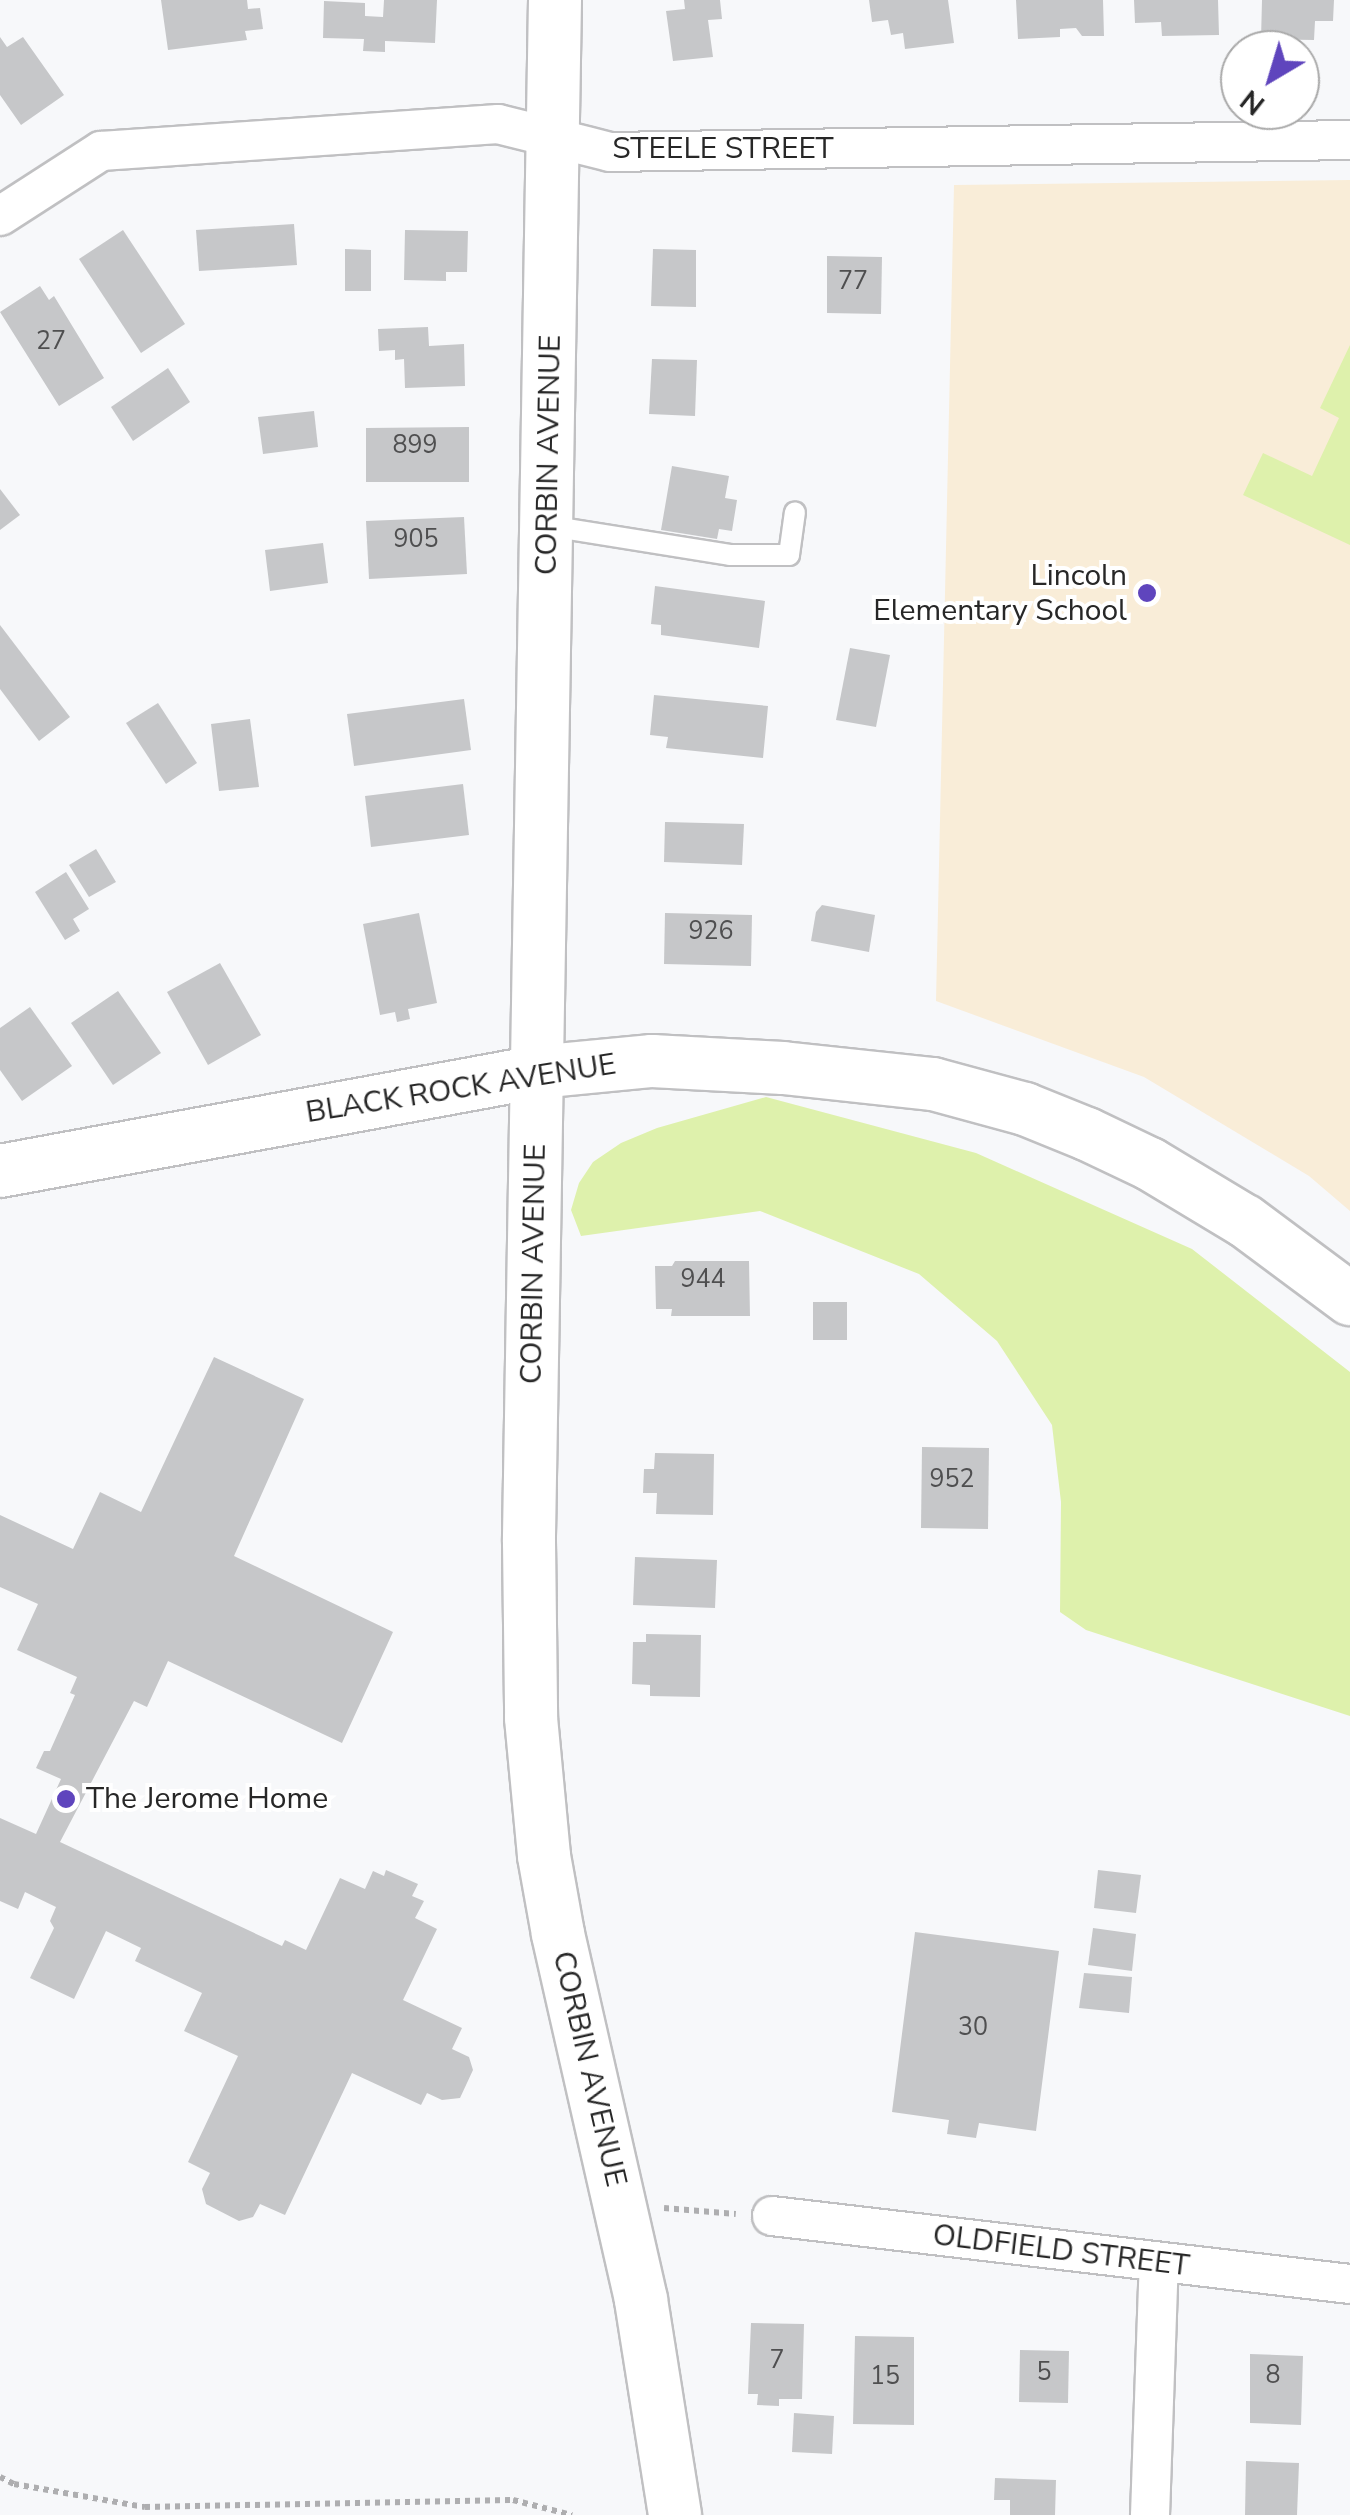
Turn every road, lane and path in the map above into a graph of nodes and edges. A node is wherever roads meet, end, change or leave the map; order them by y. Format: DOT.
graph roads {
  1 [pos="555,0"];
  2 [pos="554,137"];
  3 [pos="1350,140"];
  4 [pos="0,216"];
  5 [pos="795,512"];
  6 [pos="547,526"];
  7 [pos="536,1072"];
  8 [pos="0,1172"];
  9 [pos="1350,1299"];
  10 [pos="619,2204"];
  11 [pos="772,2216"];
  12 [pos="1159,2262"];
  13 [pos="1350,2284"];
  14 [pos="0,2478"];
  15 [pos="572,2515"];
  16 [pos="675,2515"];
  17 [pos="1150,2515"];
  1 -- 2 [label="main road, CORBIN AVENUE"];
  2 -- 3 [label="street, STEELE STREET"];
  2 -- 4 [label="street, STEELE STREET"];
  2 -- 6 [label="main road, CORBIN AVENUE"];
  5 -- 6 [label="lane"];
  6 -- 7 [label="main road, CORBIN AVENUE"];
  7 -- 8 [label="main road, BLACK ROCK AVENUE"];
  7 -- 9 [label="main road, BLACK ROCK AVENUE"];
  7 -- 10 [label="main road, CORBIN AVENUE"];
  10 -- 11 [label="path"];
  10 -- 16 [label="main road, CORBIN AVENUE"];
  11 -- 12 [label="street, OLDFIELD STREET"];
  12 -- 13 [label="street, OLDFIELD STREET"];
  12 -- 17 [label="street"];
  14 -- 15 [label="path"];
}
